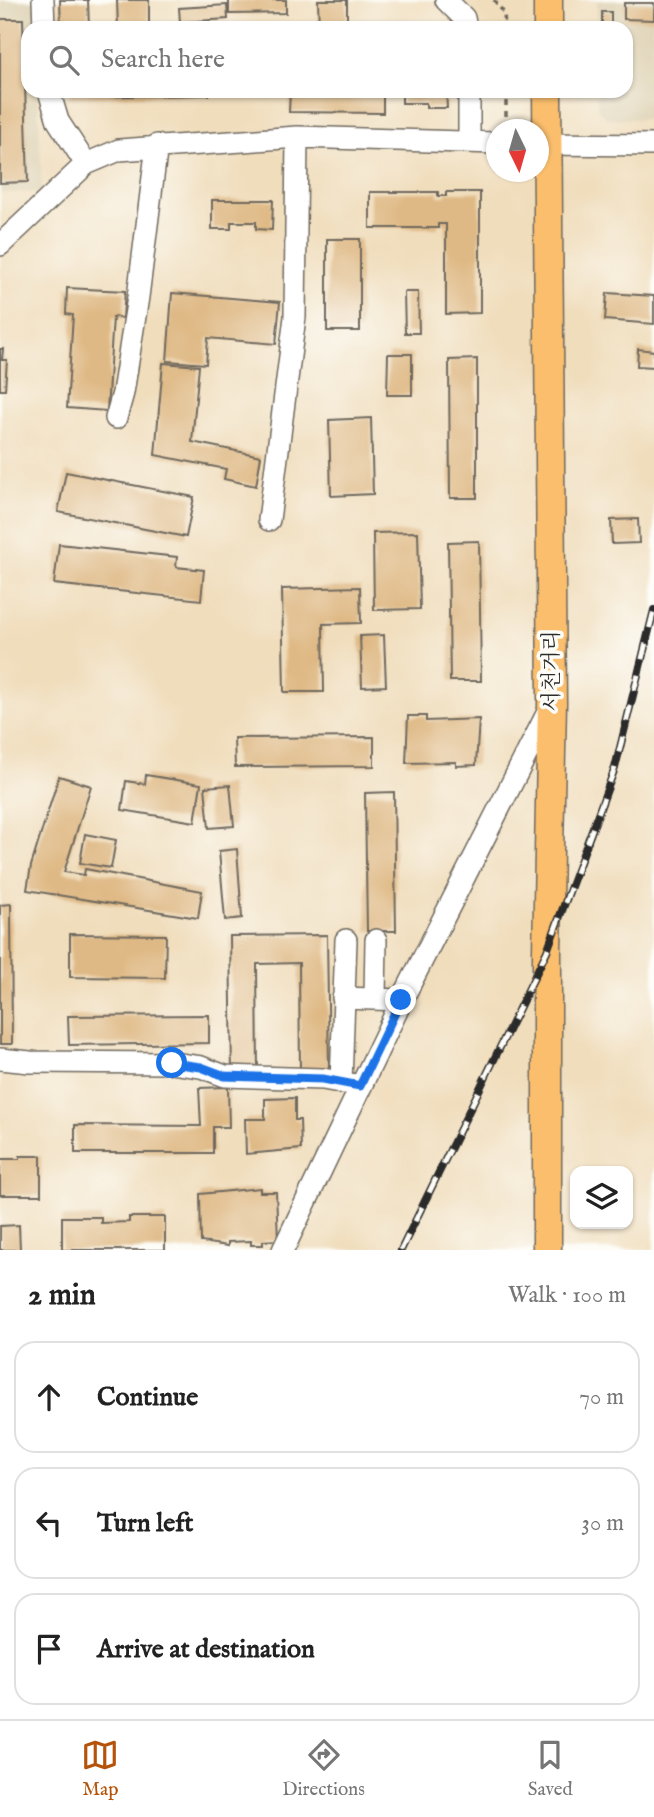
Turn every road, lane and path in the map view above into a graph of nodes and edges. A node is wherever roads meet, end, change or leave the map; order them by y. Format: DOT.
graph roads {
  1 [pos="43,0"];
  2 [pos="446,0"];
  3 [pos="494,0"];
  4 [pos="548,0"];
  5 [pos="44,21"];
  6 [pos="465,21"];
  7 [pos="505,21"];
  8 [pos="548,21"];
  9 [pos="51,98"];
  10 [pos="469,98"];
  11 [pos="506,98"];
  12 [pos="546,98"];
  13 [pos="506,119"];
  14 [pos="545,119"];
  15 [pos="297,137"];
  16 [pos="469,142"];
  17 [pos="486,143"];
  18 [pos="549,144"];
  19 [pos="157,145"];
  20 [pos="654,145"];
  21 [pos="86,164"];
  22 [pos="544,182"];
  23 [pos="0,245"];
  24 [pos="116,418"];
  25 [pos="269,520"];
  26 [pos="552,703"];
  27 [pos="346,940"];
  28 [pos="376,940"];
  29 [pos="376,961"];
  30 [pos="345,962"];
  31 [pos="375,997"];
  32 [pos="343,998"];
  33 [pos="401,1000"];
  34 [pos="0,1059"];
  35 [pos="351,1084"];
  36 [pos="283,1250"];
  37 [pos="547,1250"];
  1 -- 5 [label="street"];
  2 -- 6 [label="street"];
  3 -- 7 [label="path"];
  4 -- 8 [label="main road"];
  9 -- 21 [label="street"];
  10 -- 16 [label="street"];
  11 -- 13 [label="path"];
  12 -- 14 [label="main road, 서천거리"];
  15 -- 16 [label="street"];
  15 -- 19 [label="street"];
  15 -- 25 [label="street"];
  16 -- 17 [label="street"];
  18 -- 20 [label="street"];
  19 -- 21 [label="street"];
  19 -- 24 [label="street"];
  21 -- 23 [label="street"];
  22 -- 26 [label="main road, 서천거리"];
  26 -- 33 [label="street"];
  26 -- 37 [label="main road, 서천거리"];
  27 -- 30 [label="street"];
  28 -- 29 [label="street"];
  29 -- 30 [label="street"];
  29 -- 31 [label="street"];
  30 -- 32 [label="street"];
  31 -- 32 [label="street"];
  31 -- 33 [label="street"];
  32 -- 35 [label="street"];
  33 -- 35 [label="street"];
  34 -- 35 [label="street"];
  35 -- 36 [label="street"];
}
